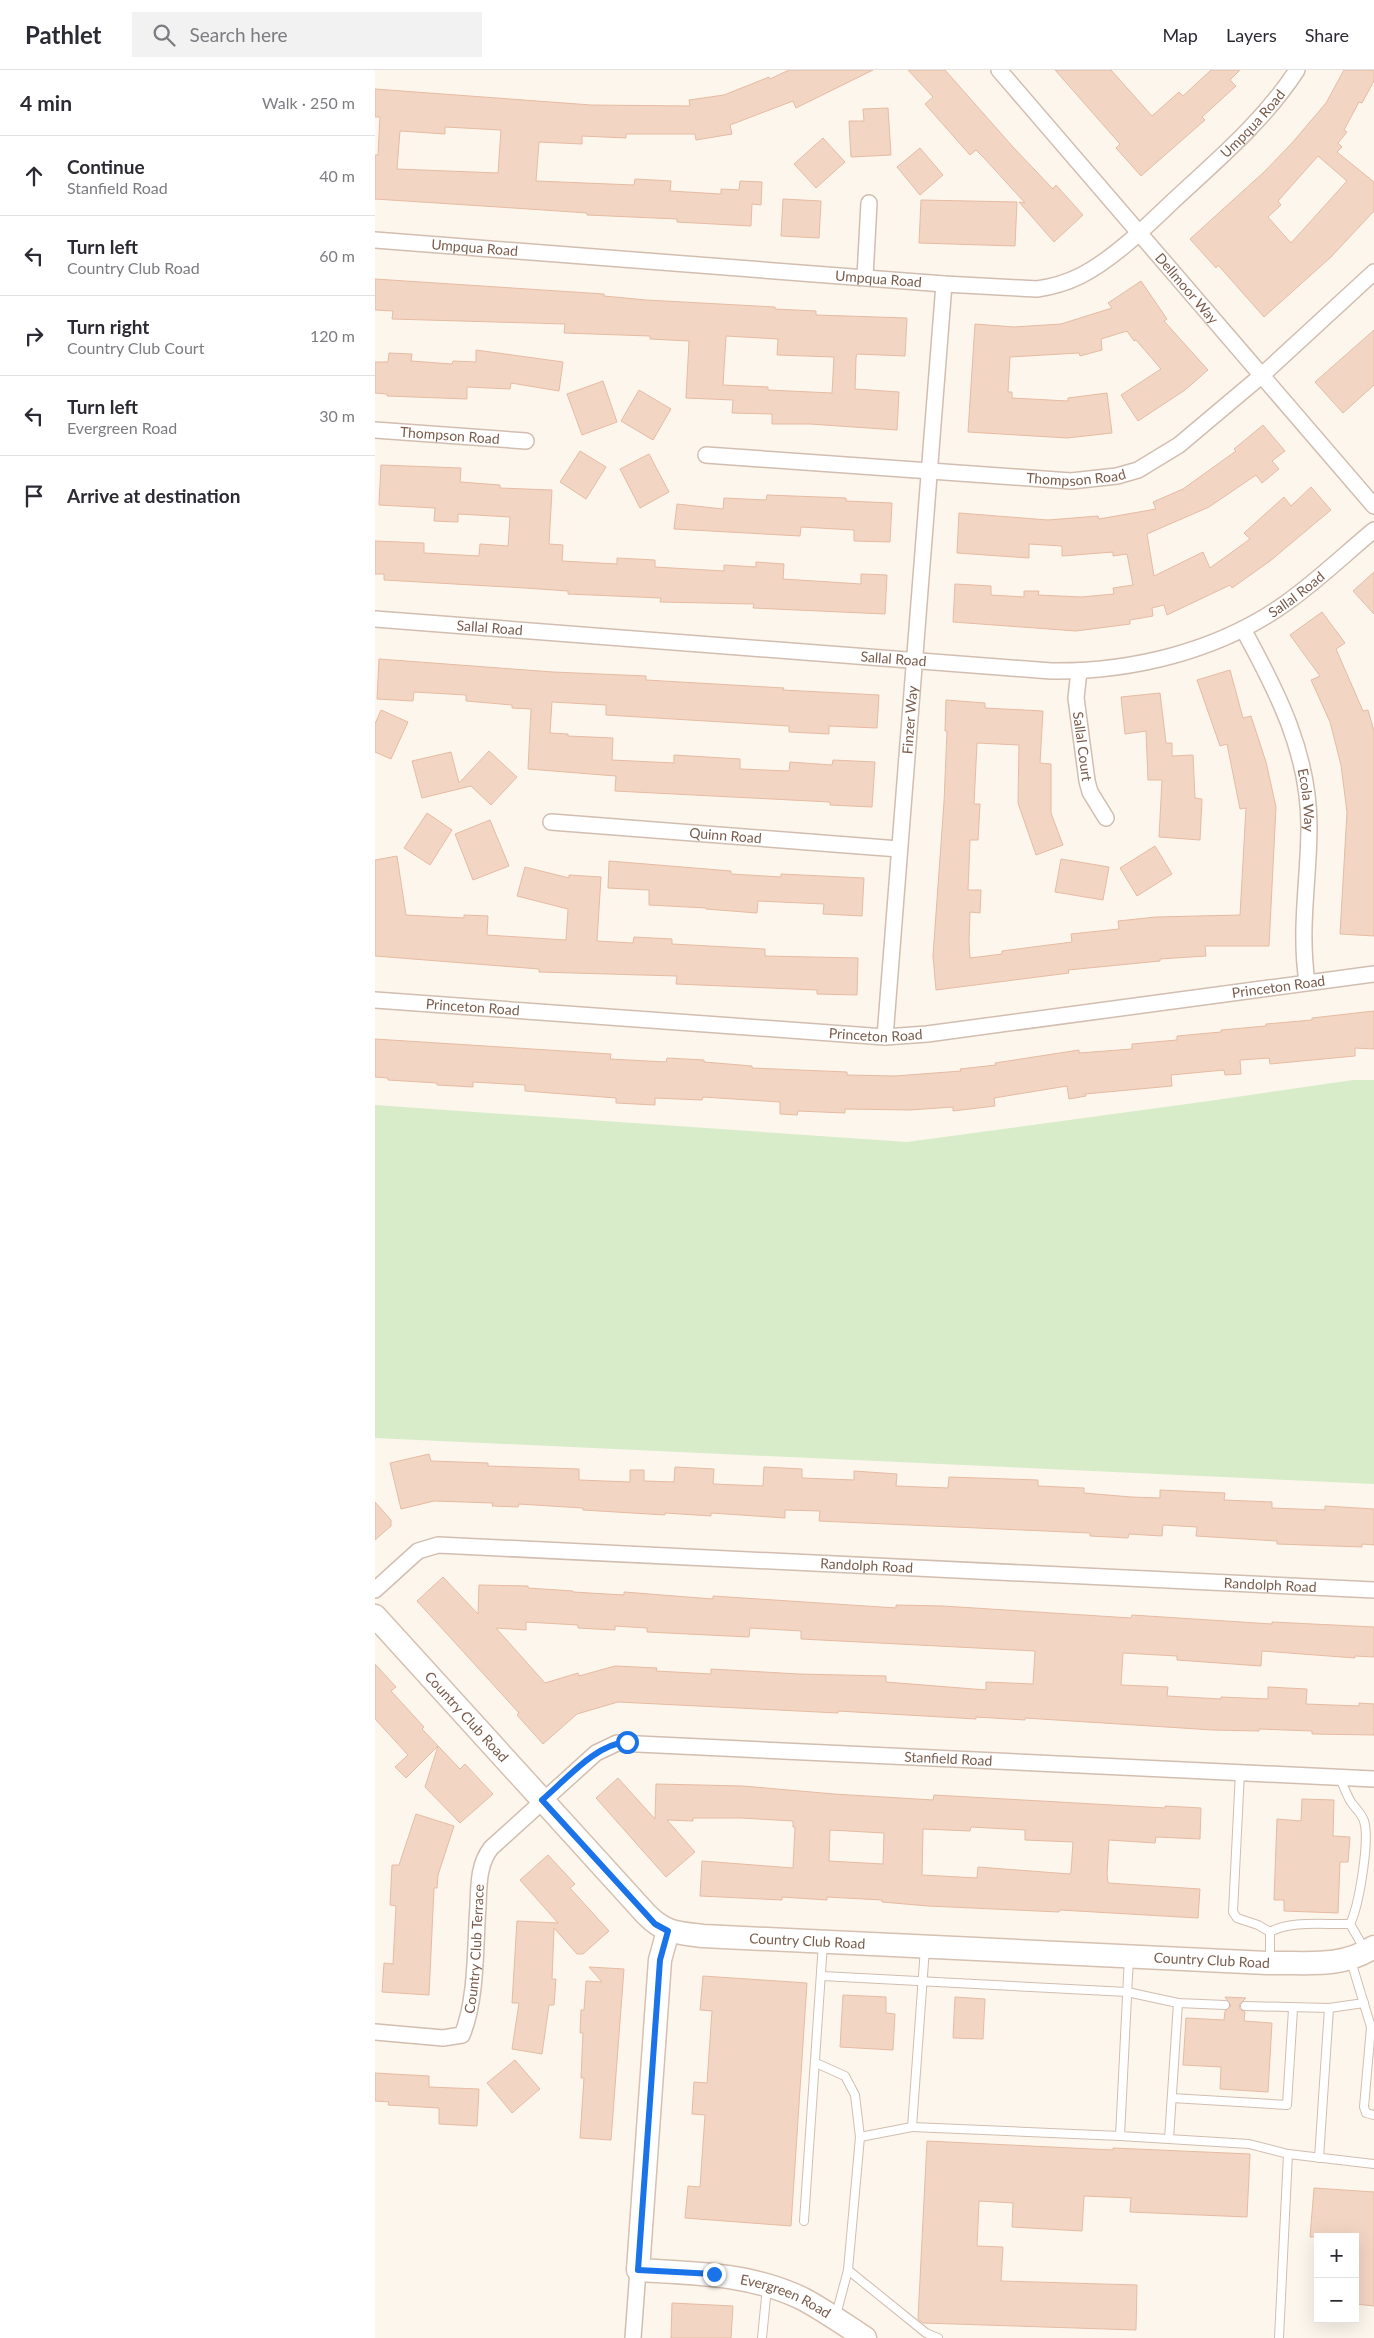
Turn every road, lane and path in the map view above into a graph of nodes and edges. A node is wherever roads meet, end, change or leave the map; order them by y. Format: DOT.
graph roads {
  1 [pos="999,70"];
  2 [pos="1297,70"];
  3 [pos="869,203"];
  4 [pos="1139,232"];
  5 [pos="375,240"];
  6 [pos="1374,272"];
  7 [pos="865,277"];
  8 [pos="944,284"];
  9 [pos="1261,376"];
  10 [pos="375,430"];
  11 [pos="526,441"];
  12 [pos="706,455"];
  13 [pos="928,472"];
  14 [pos="1374,506"];
  15 [pos="1374,530"];
  16 [pos="375,619"];
  17 [pos="1243,629"];
  18 [pos="913,660"];
  19 [pos="1079,672"];
  20 [pos="1107,818"];
  21 [pos="551,822"];
  22 [pos="899,849"];
  23 [pos="1374,974"];
  24 [pos="1307,982"];
  25 [pos="375,1000"];
  26 [pos="885,1037"];
  27 [pos="375,1590"];
  28 [pos="1374,1590"];
  29 [pos="375,1616"];
  30 [pos="1240,1772"];
  31 [pos="1340,1777"];
  32 [pos="1374,1778"];
  33 [pos="542,1800"];
  34 [pos="1349,1924"];
  35 [pos="668,1931"];
  36 [pos="1270,1932"];
  37 [pos="823,1941"];
  38 [pos="925,1946"];
  39 [pos="1364,1952"];
  40 [pos="1129,1956"];
  41 [pos="1270,1963"];
  42 [pos="822,1976"];
  43 [pos="922,1983"];
  44 [pos="1127,1992"];
  45 [pos="1178,2003"];
  46 [pos="1364,2003"];
  47 [pos="1225,2006"];
  48 [pos="1245,2006"];
  49 [pos="1329,2008"];
  50 [pos="1293,2009"];
  51 [pos="1372,2028"];
  52 [pos="375,2032"];
  53 [pos="816,2063"];
  54 [pos="1172,2098"];
  55 [pos="1374,2115"];
  56 [pos="912,2127"];
  57 [pos="1120,2136"];
  58 [pos="860,2137"];
  59 [pos="1169,2139"];
  60 [pos="1288,2154"];
  61 [pos="1319,2158"];
  62 [pos="1374,2164"];
  63 [pos="804,2221"];
  64 [pos="638,2270"];
  65 [pos="848,2270"];
  66 [pos="768,2285"];
  67 [pos="834,2319"];
  68 [pos="633,2338"];
  69 [pos="762,2338"];
  70 [pos="865,2338"];
  71 [pos="938,2338"];
  72 [pos="1279,2338"];
  1 -- 4 [label="street, Dellmoor Way"];
  2 -- 4 [label="street, Umpqua Road"];
  3 -- 7 [label="street"];
  4 -- 8 [label="street, Umpqua Road"];
  4 -- 9 [label="street, Dellmoor Way"];
  5 -- 7 [label="street, Umpqua Road"];
  6 -- 9 [label="street, Thompson Road"];
  7 -- 8 [label="street, Umpqua Road"];
  8 -- 13 [label="street, Finzer Way"];
  9 -- 13 [label="street, Thompson Road"];
  9 -- 14 [label="street, Dellmoor Way"];
  10 -- 11 [label="street, Thompson Road"];
  12 -- 13 [label="street, Thompson Road"];
  13 -- 18 [label="street, Finzer Way"];
  15 -- 17 [label="street, Sallal Road"];
  16 -- 18 [label="street, Sallal Road"];
  17 -- 19 [label="street, Sallal Road"];
  17 -- 24 [label="street, Ecola Way"];
  18 -- 19 [label="street, Sallal Road"];
  18 -- 22 [label="street, Finzer Way"];
  19 -- 20 [label="street, Sallal Court"];
  21 -- 22 [label="street, Quinn Road"];
  22 -- 26 [label="street, Finzer Way"];
  23 -- 24 [label="street, Princeton Road"];
  24 -- 26 [label="street, Princeton Road"];
  25 -- 26 [label="street, Princeton Road"];
  27 -- 28 [label="street, Randolph Road"];
  29 -- 33 [label="street, Country Club Road"];
  30 -- 31 [label="street, Stanfield Road"];
  30 -- 33 [label="street, Stanfield Road"];
  30 -- 36 [label="lane"];
  31 -- 32 [label="street, Stanfield Road"];
  31 -- 34 [label="lane"];
  33 -- 35 [label="street, Country Club Road"];
  33 -- 52 [label="street, Country Club Terrace"];
  34 -- 36 [label="lane"];
  34 -- 39 [label="lane"];
  35 -- 37 [label="street, Country Club Road"];
  35 -- 64 [label="street"];
  36 -- 41 [label="lane"];
  37 -- 38 [label="street, Country Club Road"];
  37 -- 42 [label="lane"];
  38 -- 40 [label="street, Country Club Road"];
  38 -- 43 [label="lane"];
  39 -- 41 [label="street, Country Club Road"];
  39 -- 46 [label="lane"];
  40 -- 41 [label="street, Country Club Road"];
  40 -- 44 [label="lane"];
  42 -- 43 [label="lane"];
  42 -- 53 [label="lane"];
  43 -- 44 [label="lane"];
  43 -- 56 [label="lane"];
  44 -- 45 [label="lane"];
  44 -- 57 [label="lane"];
  45 -- 47 [label="lane"];
  45 -- 54 [label="lane"];
  46 -- 49 [label="lane"];
  46 -- 51 [label="lane"];
  48 -- 50 [label="lane"];
  49 -- 50 [label="lane"];
  49 -- 61 [label="lane"];
  50 -- 54 [label="lane"];
  51 -- 55 [label="lane"];
  53 -- 58 [label="lane"];
  53 -- 63 [label="lane"];
  54 -- 59 [label="lane"];
  56 -- 57 [label="lane"];
  56 -- 58 [label="lane"];
  57 -- 59 [label="lane"];
  58 -- 65 [label="lane"];
  59 -- 60 [label="lane"];
  60 -- 61 [label="lane"];
  60 -- 72 [label="lane"];
  61 -- 62 [label="lane"];
  64 -- 66 [label="street, Evergreen Road"];
  64 -- 68 [label="street"];
  65 -- 67 [label="lane"];
  65 -- 71 [label="lane"];
  66 -- 67 [label="street, Evergreen Road"];
  66 -- 69 [label="lane"];
  67 -- 70 [label="street, Evergreen Road"];
}
